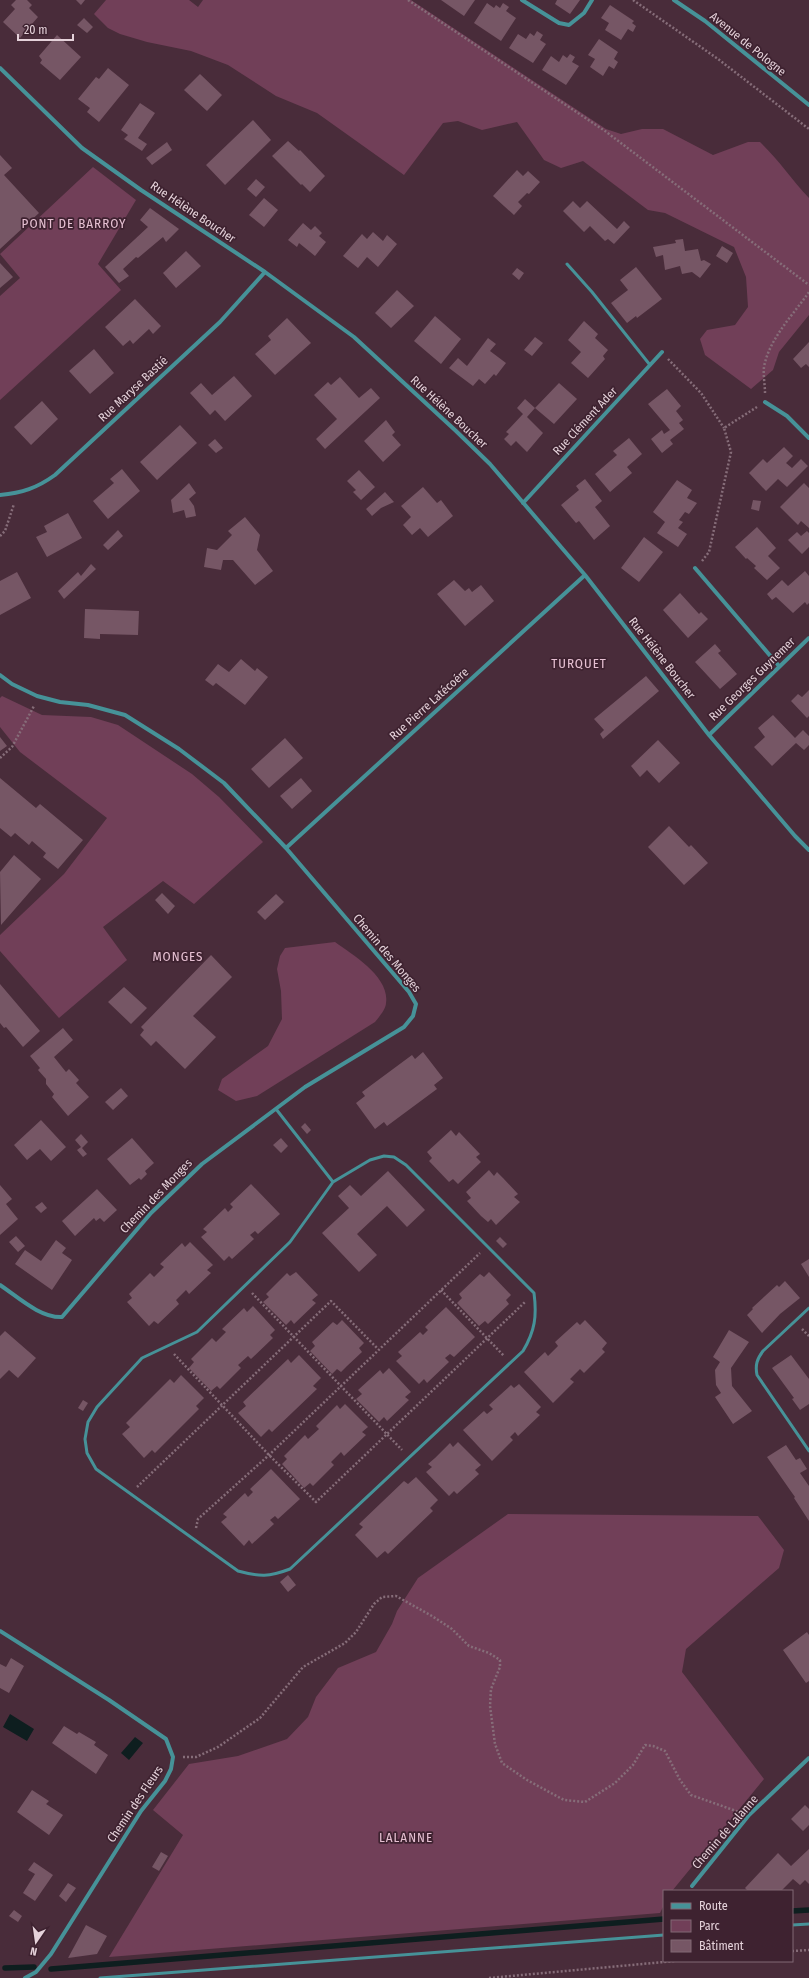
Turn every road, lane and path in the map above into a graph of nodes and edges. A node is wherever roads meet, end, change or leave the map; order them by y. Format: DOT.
graph roads {
  1 [pos="408,0"];
  2 [pos="522,0"];
  3 [pos="592,0"];
  4 [pos="633,0"];
  5 [pos="674,0"];
  6 [pos="0,68"];
  7 [pos="809,105"];
  8 [pos="809,129"];
  9 [pos="567,264"];
  10 [pos="265,272"];
  11 [pos="809,285"];
  12 [pos="809,292"];
  13 [pos="662,352"];
  14 [pos="650,366"];
  15 [pos="765,402"];
  16 [pos="724,428"];
  17 [pos="809,438"];
  18 [pos="18,494"];
  19 [pos="0,495"];
  20 [pos="523,503"];
  21 [pos="0,536"];
  22 [pos="695,568"];
  23 [pos="585,575"];
  24 [pos="809,638"];
  25 [pos="780,666"];
  26 [pos="0,676"];
  27 [pos="37,696"];
  28 [pos="709,735"];
  29 [pos="0,758"];
  30 [pos="286,848"];
  31 [pos="809,850"];
  32 [pos="276,1109"];
  33 [pos="333,1182"];
  34 [pos="487,1246"];
  35 [pos="0,1285"];
  36 [pos="245,1285"];
  37 [pos="441,1290"];
  38 [pos="534,1293"];
  39 [pos="809,1308"];
  40 [pos="294,1336"];
  41 [pos="487,1338"];
  42 [pos="166,1346"];
  43 [pos="378,1349"];
  44 [pos="511,1363"];
  45 [pos="340,1385"];
  46 [pos="222,1404"];
  47 [pos="387,1434"];
  48 [pos="809,1451"];
  49 [pos="269,1455"];
  50 [pos="410,1457"];
  51 [pos="130,1495"];
  52 [pos="193,1539"];
  53 [pos="0,1631"];
  54 [pos="172,1757"];
  55 [pos="809,1758"];
  56 [pos="749,1815"];
  57 [pos="692,1886"];
  58 [pos="809,1924"];
  59 [pos="793,1925"];
  60 [pos="663,1935"];
  61 [pos="809,1950"];
  62 [pos="793,1952"];
  63 [pos="664,1962"];
  64 [pos="25,1978"];
  65 [pos="100,1978"];
  66 [pos="489,1978"];
  1 -- 11 [label="path"];
  2 -- 3 [label="street"];
  4 -- 8 [label="path"];
  5 -- 7 [label="street, Avenue de Pologne"];
  6 -- 10 [label="street, Rue Hélène Boucher"];
  9 -- 14 [label="lane"];
  10 -- 18 [label="street, Rue Maryse Bastié"];
  10 -- 20 [label="street, Rue Hélène Boucher"];
  12 -- 15 [label="path"];
  13 -- 14 [label="street, Rue Clément Ader"];
  13 -- 16 [label="path"];
  14 -- 20 [label="street, Rue Clément Ader"];
  15 -- 16 [label="path"];
  15 -- 17 [label="street"];
  16 -- 22 [label="path"];
  18 -- 19 [label="street, Rue Maryse Bastié"];
  18 -- 21 [label="path"];
  20 -- 23 [label="street, Rue Hélène Boucher"];
  22 -- 25 [label="street"];
  23 -- 28 [label="street, Rue Hélène Boucher"];
  23 -- 30 [label="street, Rue Pierre Latécoére"];
  24 -- 25 [label="street, Rue Georges Guynemer"];
  25 -- 28 [label="street, Rue Georges Guynemer"];
  26 -- 27 [label="street, Chemin des Monges"];
  27 -- 29 [label="path"];
  27 -- 30 [label="street, Chemin des Monges"];
  28 -- 31 [label="street, Rue Hélène Boucher"];
  30 -- 32 [label="street, Chemin des Monges"];
  32 -- 33 [label="lane"];
  32 -- 35 [label="street, Chemin des Monges"];
  33 -- 34 [label="lane"];
  33 -- 36 [label="lane"];
  34 -- 37 [label="path"];
  34 -- 38 [label="lane"];
  36 -- 40 [label="path"];
  36 -- 42 [label="lane"];
  37 -- 41 [label="path"];
  37 -- 43 [label="path"];
  38 -- 41 [label="path"];
  38 -- 44 [label="lane"];
  39 -- 48 [label="lane"];
  40 -- 43 [label="path"];
  40 -- 45 [label="path"];
  40 -- 46 [label="path"];
  41 -- 44 [label="path"];
  41 -- 47 [label="path"];
  42 -- 46 [label="path"];
  42 -- 51 [label="lane"];
  43 -- 45 [label="path"];
  44 -- 50 [label="lane"];
  45 -- 47 [label="path"];
  45 -- 49 [label="path"];
  46 -- 49 [label="path"];
  46 -- 51 [label="path"];
  47 -- 49 [label="path"];
  47 -- 50 [label="path"];
  49 -- 52 [label="path"];
  50 -- 52 [label="lane"];
  51 -- 52 [label="lane"];
  53 -- 54 [label="street, Chemin des Fleurs"];
  54 -- 56 [label="path"];
  54 -- 64 [label="street, Chemin des Fleurs"];
  55 -- 56 [label="street, Chemin de Lalanne"];
  56 -- 57 [label="street, Chemin de Lalanne"];
  58 -- 59 [label="lane"];
  60 -- 65 [label="lane"];
  61 -- 62 [label="path"];
  63 -- 66 [label="path"];
}
